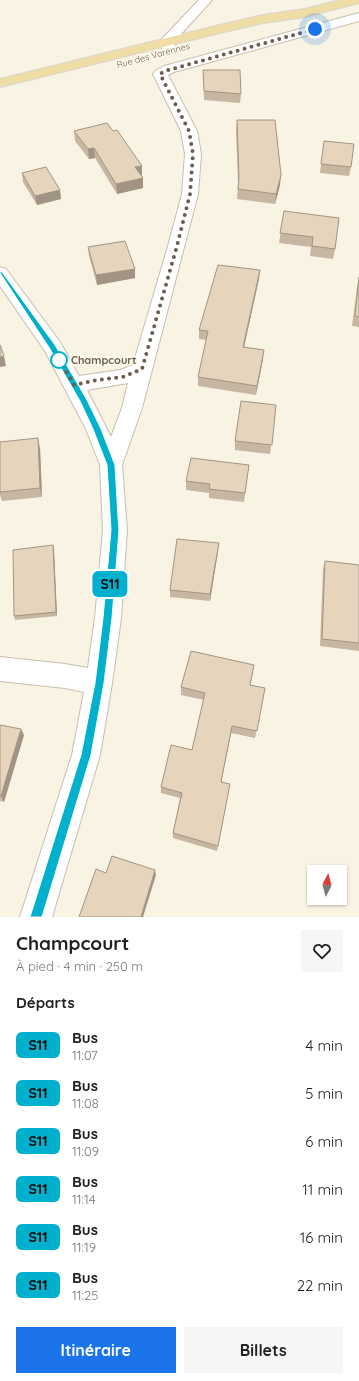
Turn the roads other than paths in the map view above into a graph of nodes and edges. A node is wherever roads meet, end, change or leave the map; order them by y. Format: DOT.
graph roads {
  1 [pos="206,0"];
  2 [pos="355,0"];
  3 [pos="359,17"];
  4 [pos="168,46"];
  5 [pos="0,83"];
  6 [pos="0,94"];
  7 [pos="0,273"];
  8 [pos="142,369"];
  9 [pos="74,385"];
  10 [pos="111,465"];
  11 [pos="0,669"];
  12 [pos="99,683"];
  13 [pos="36,917"];
  1 -- 4 [label="street"];
  2 -- 4 [label="main road, Rue des Varennes"];
  3 -- 8 [label="street"];
  4 -- 5 [label="main road, Rue des Varennes"];
  4 -- 6 [label="main road, Rue des Varennes"];
  7 -- 9 [label="street"];
  8 -- 9 [label="street"];
  8 -- 10 [label="street"];
  9 -- 10 [label="street"];
  10 -- 12 [label="street"];
  11 -- 12 [label="street"];
  12 -- 13 [label="street"];
}
